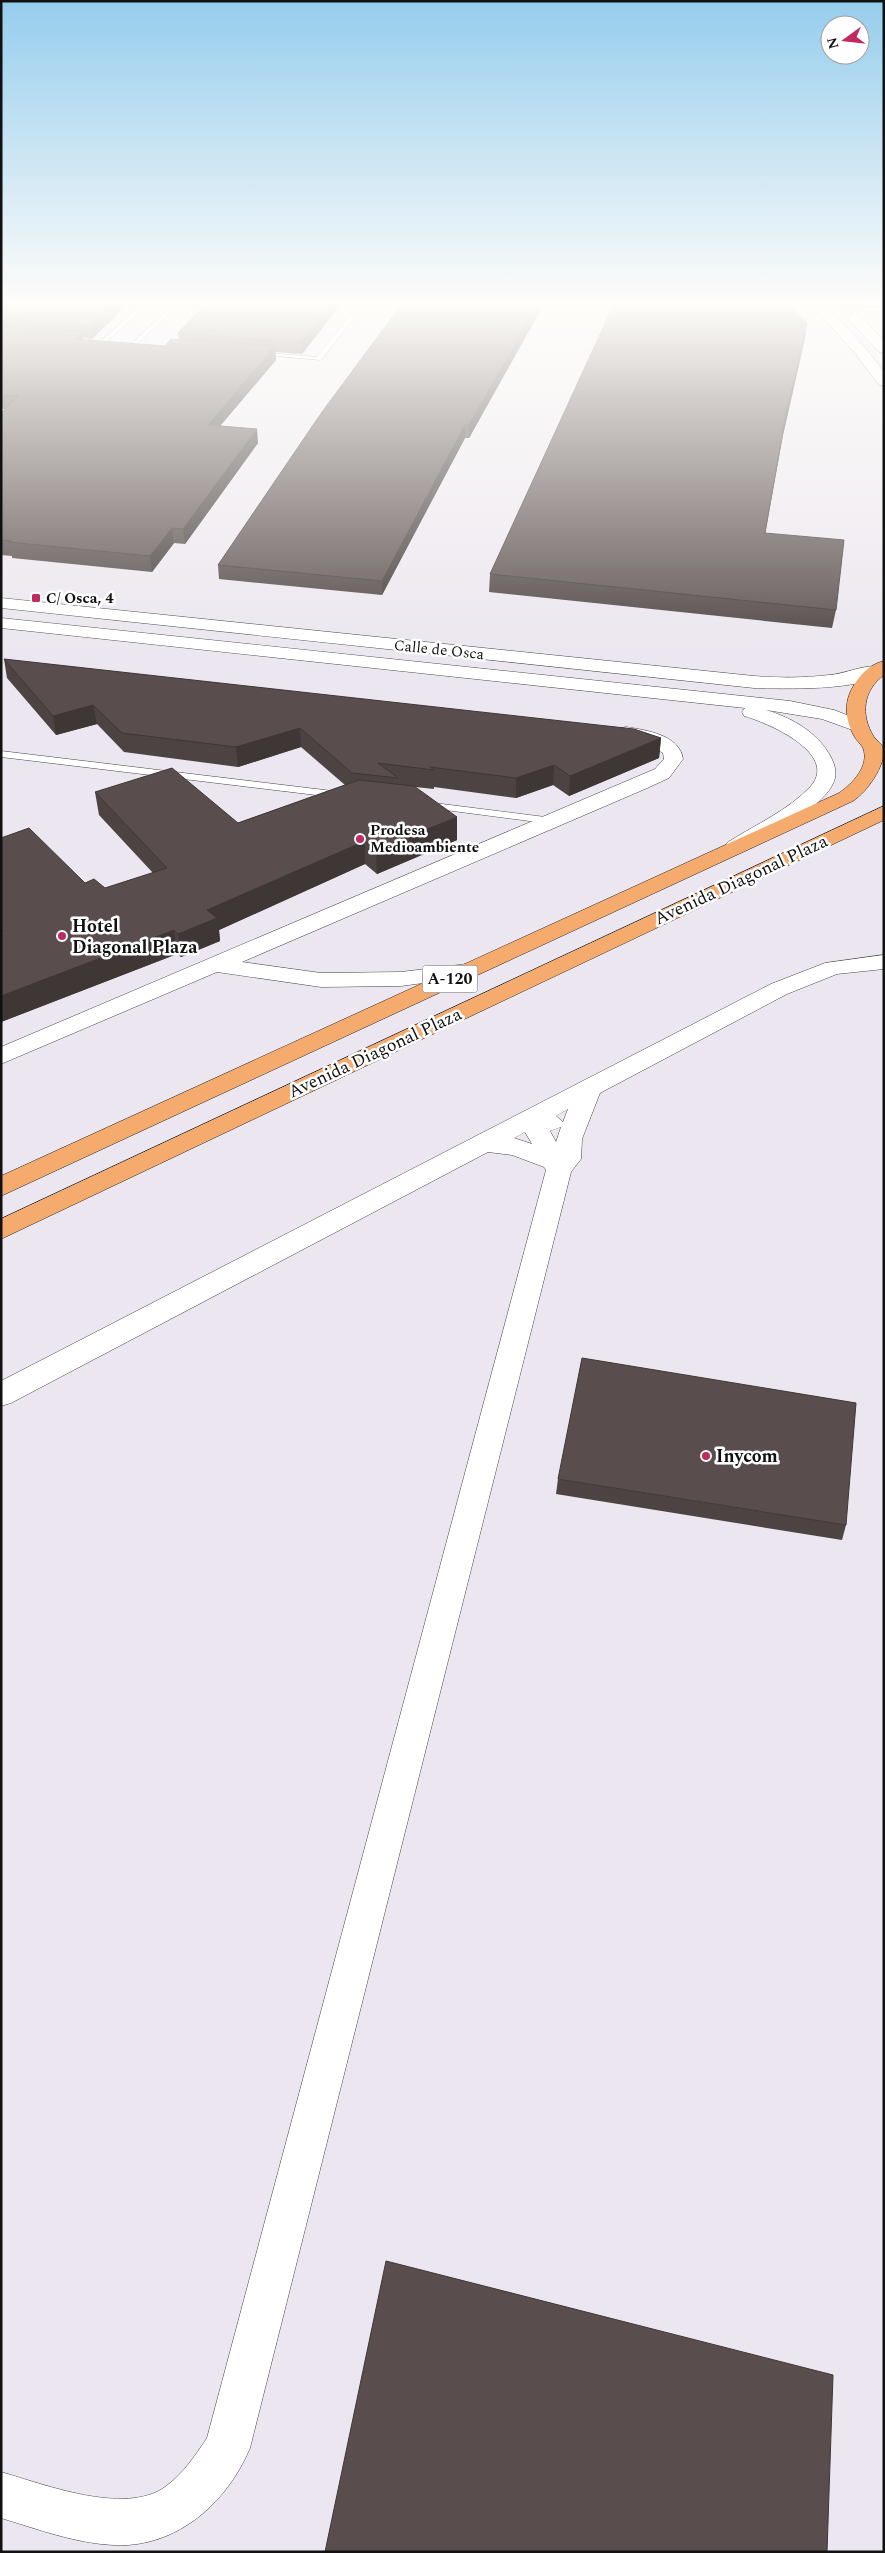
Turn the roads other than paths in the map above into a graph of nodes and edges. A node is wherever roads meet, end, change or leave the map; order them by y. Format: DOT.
graph roads {
  1 [pos="1,603"];
  2 [pos="1,623"];
  3 [pos="880,668"];
  4 [pos="704,700"];
  5 [pos="858,726"];
  6 [pos="611,731"];
  7 [pos="1,754"];
  8 [pos="878,755"];
  9 [pos="356,797"];
  10 [pos="415,804"];
  11 [pos="884,812"];
  12 [pos="553,821"];
  13 [pos="725,852"];
  14 [pos="884,962"];
  15 [pos="213,965"];
  16 [pos="467,971"];
  17 [pos="1,1056"];
  18 [pos="589,1089"];
  19 [pos="534,1118"];
  20 [pos="485,1144"];
  21 [pos="561,1157"];
  22 [pos="1,1187"];
  23 [pos="1,1230"];
  24 [pos="1,1395"];
  25 [pos="1,2495"];
  1 -- 3 [label="street, Calle de Osca"];
  2 -- 4 [label="street, Calle de Osca"];
  3 -- 5 [label="main road, A-120"];
  4 -- 5 [label="street, Calle de Osca"];
  4 -- 13 [label="street"];
  5 -- 8 [label="main road, A-120"];
  6 -- 12 [label="street"];
  7 -- 9 [label="lane"];
  8 -- 13 [label="main road, Avenida Diagonal Plaza / A-120"];
  10 -- 12 [label="lane"];
  11 -- 23 [label="main road, Avenida Diagonal Plaza / A-120"];
  12 -- 15 [label="street"];
  13 -- 16 [label="main road, Avenida Diagonal Plaza / A-120"];
  14 -- 18 [label="street"];
  15 -- 16 [label="street, Avenida Diagonal Plaza"];
  15 -- 17 [label="street"];
  16 -- 22 [label="main road, Avenida Diagonal Plaza / A-120"];
  18 -- 19 [label="street"];
  18 -- 21 [label="street"];
  19 -- 20 [label="street"];
  19 -- 21 [label="street"];
  20 -- 21 [label="street"];
  20 -- 24 [label="street"];
  21 -- 25 [label="street"];
}
